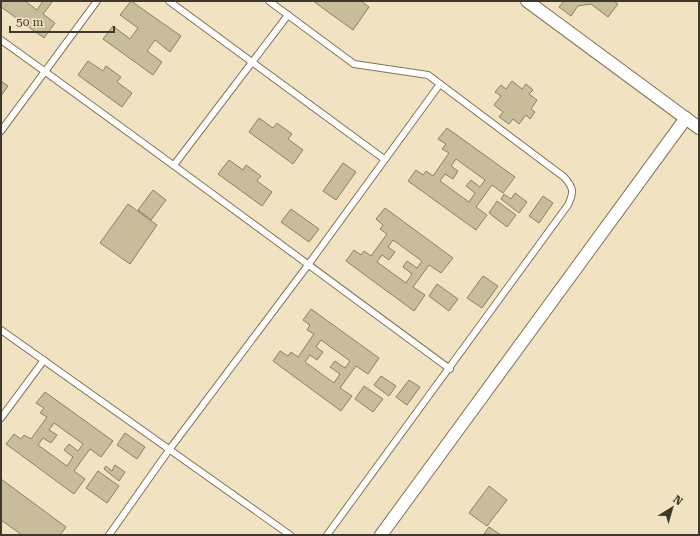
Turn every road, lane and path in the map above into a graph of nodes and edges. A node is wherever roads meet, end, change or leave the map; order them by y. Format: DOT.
graph roads {
  1 [pos="97,1"];
  2 [pos="169,1"];
  3 [pos="269,1"];
  4 [pos="526,1"];
  5 [pos="288,15"];
  6 [pos="1,40"];
  7 [pos="253,62"];
  8 [pos="45,71"];
  9 [pos="440,84"];
  10 [pos="686,118"];
  11 [pos="699,128"];
  12 [pos="1,131"];
  13 [pos="384,159"];
  14 [pos="174,165"];
  15 [pos="308,265"];
  16 [pos="1,330"];
  17 [pos="44,360"];
  18 [pos="450,368"];
  19 [pos="1,418"];
  20 [pos="169,450"];
  21 [pos="109,535"];
  22 [pos="290,535"];
  23 [pos="327,535"];
  24 [pos="381,535"];
  1 -- 8 [label="lane"];
  2 -- 7 [label="lane"];
  3 -- 5 [label="lane"];
  4 -- 10 [label="street"];
  5 -- 7 [label="lane"];
  5 -- 9 [label="lane"];
  6 -- 8 [label="lane"];
  7 -- 13 [label="lane"];
  7 -- 14 [label="lane"];
  8 -- 12 [label="lane"];
  8 -- 14 [label="lane"];
  9 -- 13 [label="lane"];
  9 -- 18 [label="lane"];
  10 -- 11 [label="street"];
  10 -- 24 [label="street"];
  13 -- 15 [label="lane"];
  14 -- 15 [label="lane"];
  15 -- 18 [label="lane"];
  15 -- 20 [label="lane"];
  16 -- 17 [label="lane"];
  17 -- 19 [label="lane"];
  17 -- 20 [label="lane"];
  18 -- 23 [label="lane"];
  20 -- 21 [label="lane"];
  20 -- 22 [label="lane"];
}
